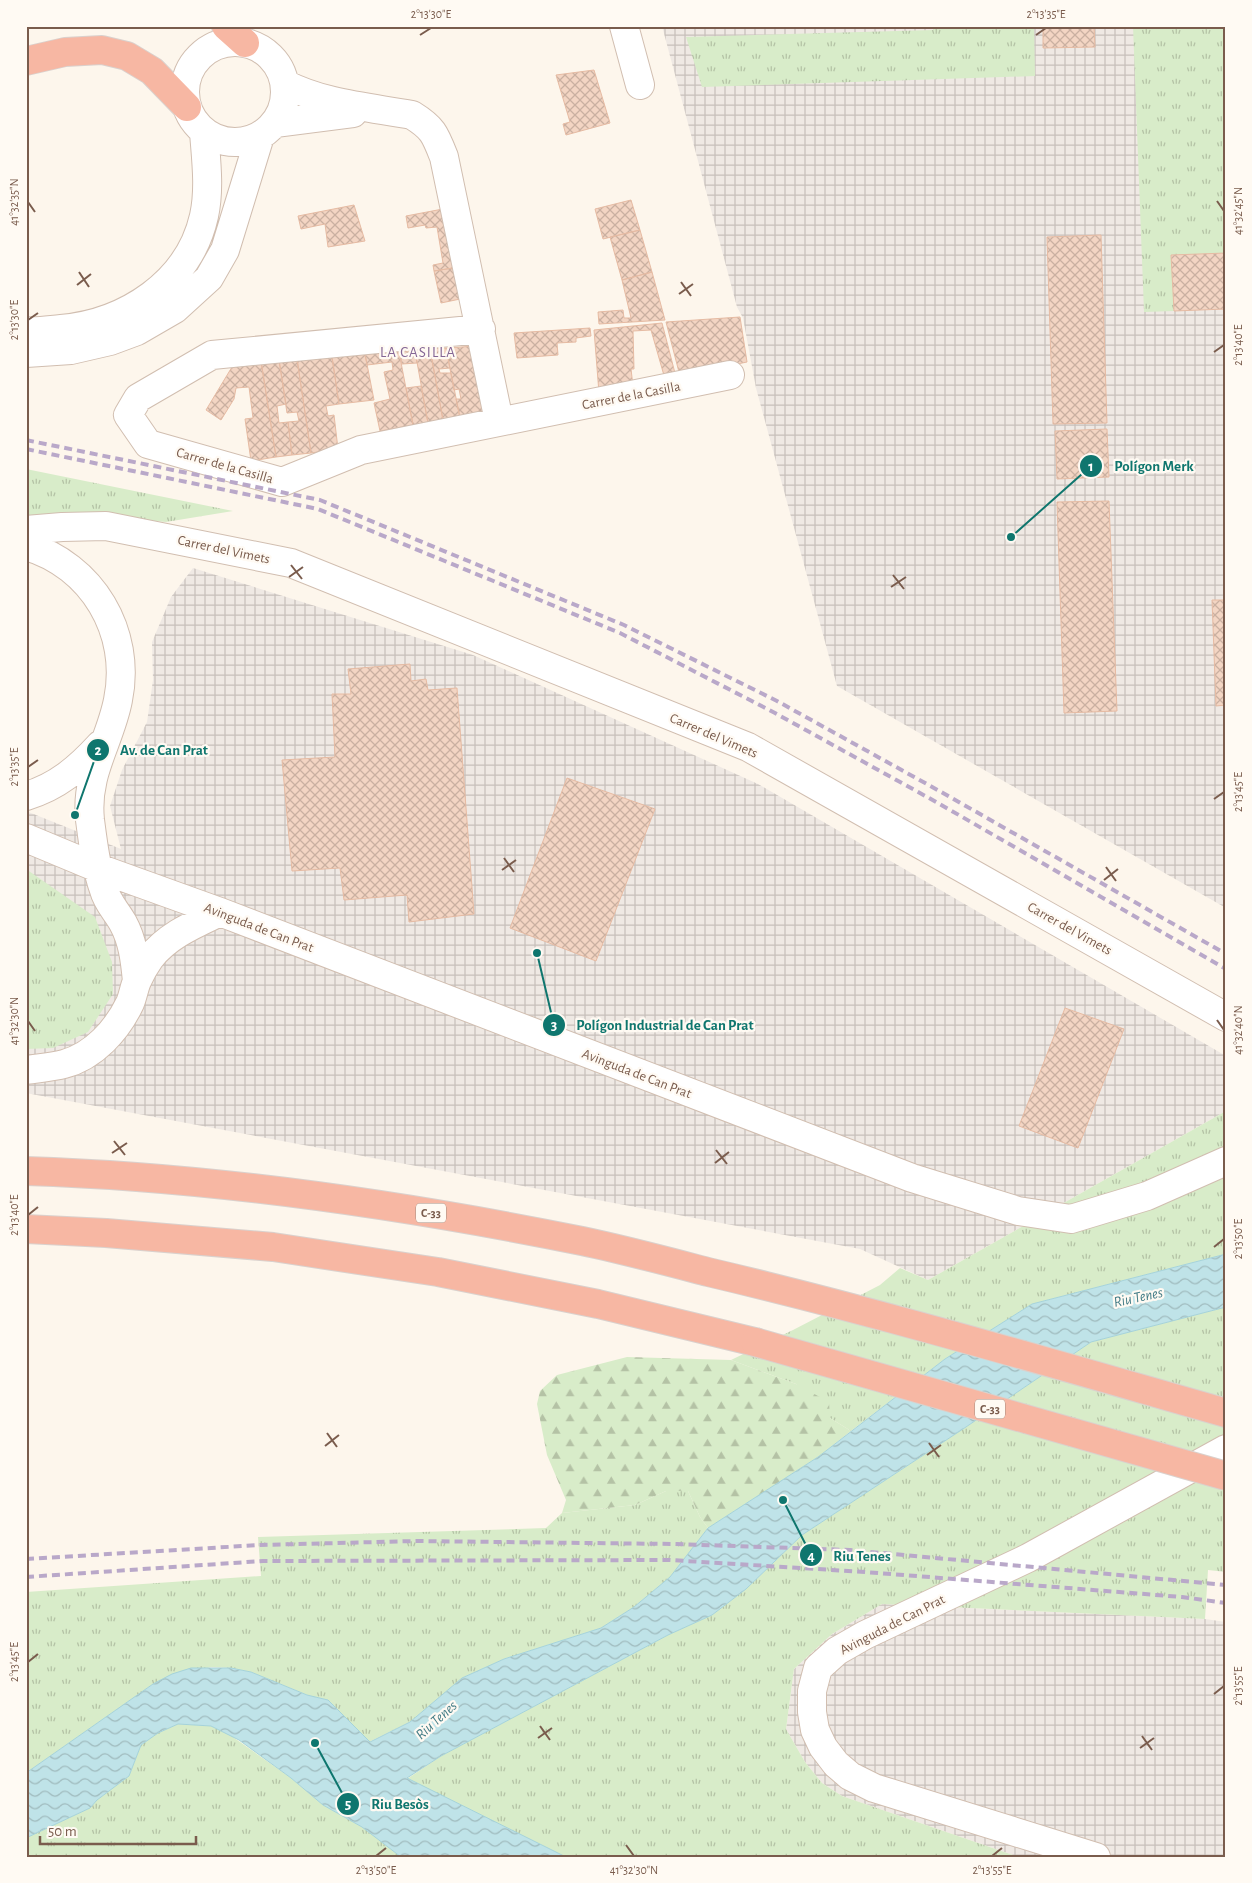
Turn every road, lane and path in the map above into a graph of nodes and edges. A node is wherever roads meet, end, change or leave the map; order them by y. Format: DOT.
graph roads {
  1 [pos="624,26"];
  2 [pos="249,36"];
  3 [pos="26,60"];
  4 [pos="285,84"];
  5 [pos="640,85"];
  6 [pos="187,107"];
  7 [pos="382,110"];
  8 [pos="268,129"];
  9 [pos="204,132"];
  10 [pos="481,330"];
  11 [pos="26,331"];
  12 [pos="26,353"];
  13 [pos="730,375"];
  14 [pos="499,421"];
  15 [pos="26,530"];
  16 [pos="26,546"];
  17 [pos="104,740"];
  18 [pos="26,796"];
  19 [pos="26,838"];
  20 [pos="98,868"];
  21 [pos="220,912"];
  22 [pos="137,981"];
  23 [pos="1226,1017"];
  24 [pos="26,1070"];
  25 [pos="1226,1161"];
  26 [pos="26,1171"];
  27 [pos="26,1229"];
  28 [pos="1226,1413"];
  29 [pos="1226,1449"];
  30 [pos="1226,1476"];
  31 [pos="1096,1857"];
  1 -- 5 [label="street"];
  2 -- 4 [label="street"];
  2 -- 6 [label="street"];
  3 -- 6 [label="highway"];
  4 -- 7 [label="street"];
  4 -- 8 [label="street"];
  6 -- 9 [label="street"];
  7 -- 8 [label="street"];
  7 -- 10 [label="street"];
  8 -- 9 [label="street"];
  8 -- 12 [label="street"];
  9 -- 11 [label="street"];
  10 -- 14 [label="street"];
  10 -- 14 [label="street, Carrer de la Casilla"];
  13 -- 14 [label="street, Carrer de la Casilla"];
  15 -- 23 [label="street, Carrer del Vimets"];
  16 -- 17 [label="street"];
  17 -- 18 [label="street"];
  17 -- 20 [label="street"];
  19 -- 20 [label="street, Avinguda de Can Prat"];
  20 -- 21 [label="street, Avinguda de Can Prat"];
  20 -- 22 [label="street"];
  21 -- 22 [label="street"];
  21 -- 25 [label="street, Avinguda de Can Prat"];
  22 -- 24 [label="street"];
  26 -- 28 [label="highway, C-33"];
  27 -- 30 [label="highway, C-33, bridge"];
  29 -- 31 [label="street, Avinguda de Can Prat"];
}
